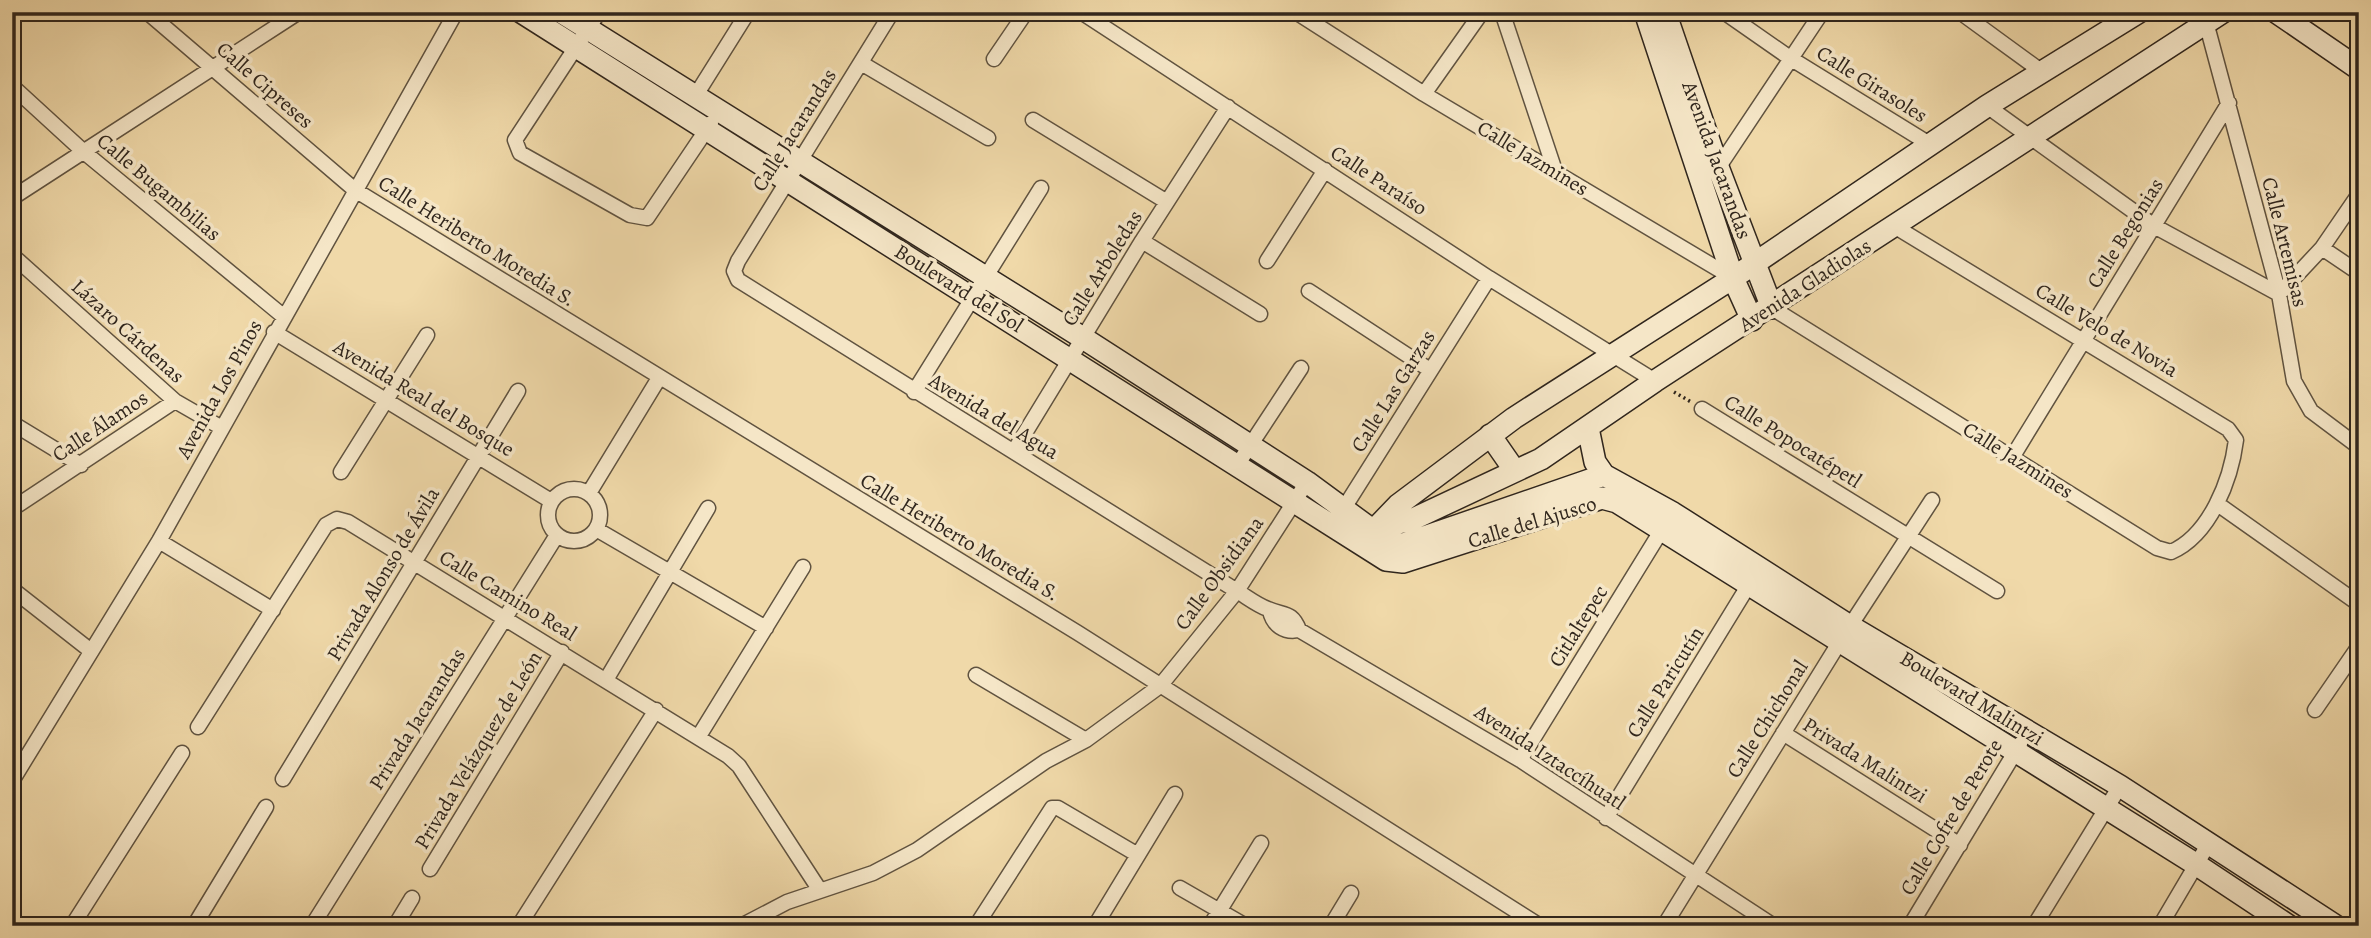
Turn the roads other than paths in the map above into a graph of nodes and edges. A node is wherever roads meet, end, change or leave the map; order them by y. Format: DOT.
graph roads {
  1 [pos="147,12"];
  2 [pos="299,12"];
  3 [pos="456,12"];
  4 [pos="521,12"];
  5 [pos="561,12"];
  6 [pos="748,12"];
  7 [pos="892,12"];
  8 [pos="1026,12"];
  9 [pos="1081,12"];
  10 [pos="1296,12"];
  11 [pos="1482,12"];
  12 [pos="1502,12"];
  13 [pos="1645,12"];
  14 [pos="1665,12"];
  15 [pos="1724,12"];
  16 [pos="1822,12"];
  17 [pos="1960,12"];
  18 [pos="2139,12"];
  19 [pos="2276,12"];
  20 [pos="2214,17"];
  21 [pos="594,20"];
  22 [pos="576,48"];
  23 [pos="1790,58"];
  24 [pos="994,59"];
  25 [pos="860,63"];
  26 [pos="213,68"];
  27 [pos="2359,69"];
  28 [pos="2042,71"];
  29 [pos="12,86"];
  30 [pos="1424,94"];
  31 [pos="696,95"];
  32 [pos="2228,103"];
  33 [pos="1987,106"];
  34 [pos="1228,107"];
  35 [pos="719,110"];
  36 [pos="1033,121"];
  37 [pos="706,131"];
  38 [pos="2029,137"];
  39 [pos="988,138"];
  40 [pos="1931,145"];
  41 [pos="84,152"];
  42 [pos="800,160"];
  43 [pos="1718,167"];
  44 [pos="1325,170"];
  45 [pos="1555,171"];
  46 [pos="787,179"];
  47 [pos="1041,188"];
  48 [pos="1702,188"];
  49 [pos="355,190"];
  50 [pos="2359,194"];
  51 [pos="12,198"];
  52 [pos="1167,202"];
  53 [pos="1894,226"];
  54 [pos="2154,226"];
  55 [pos="1142,241"];
  56 [pos="2322,248"];
  57 [pos="12,256"];
  58 [pos="1267,261"];
  59 [pos="1754,262"];
  60 [pos="734,271"];
  61 [pos="2359,273"];
  62 [pos="985,277"];
  63 [pos="1489,278"];
  64 [pos="1733,278"];
  65 [pos="1309,291"];
  66 [pos="2278,294"];
  67 [pos="973,297"];
  68 [pos="1772,307"];
  69 [pos="1260,314"];
  70 [pos="283,316"];
  71 [pos="1752,320"];
  72 [pos="274,332"];
  73 [pos="427,335"];
  74 [pos="1083,338"];
  75 [pos="2084,340"];
  76 [pos="1613,355"];
  77 [pos="1070,358"];
  78 [pos="1301,368"];
  79 [pos="1430,370"];
  80 [pos="660,378"];
  81 [pos="1656,381"];
  82 [pos="518,391"];
  83 [pos="914,392"];
  84 [pos="1167,393"];
  85 [pos="386,400"];
  86 [pos="175,401"];
  87 [pos="1702,409"];
  88 [pos="1155,414"];
  89 [pos="12,424"];
  90 [pos="222,428"];
  91 [pos="1588,428"];
  92 [pos="1490,435"];
  93 [pos="1250,446"];
  94 [pos="2359,447"];
  95 [pos="1014,452"];
  96 [pos="2012,456"];
  97 [pos="479,457"];
  98 [pos="81,465"];
  99 [pos="1236,467"];
  100 [pos="1515,471"];
  101 [pos="341,472"];
  102 [pos="1604,475"];
  103 [pos="1307,482"];
  104 [pos="589,494"];
  105 [pos="1932,500"];
  106 [pos="551,501"];
  107 [pos="1294,502"];
  108 [pos="2219,505"];
  109 [pos="708,508"];
  110 [pos="1344,508"];
  111 [pos="12,509"];
  112 [pos="1667,522"];
  113 [pos="1332,527"];
  114 [pos="596,529"];
  115 [pos="558,536"];
  116 [pos="1909,537"];
  117 [pos="1368,539"];
  118 [pos="159,541"];
  119 [pos="1396,562"];
  120 [pos="414,563"];
  121 [pos="803,567"];
  122 [pos="670,572"];
  123 [pos="1754,577"];
  124 [pos="12,589"];
  125 [pos="1237,591"];
  126 [pos="1997,591"];
  127 [pos="2359,604"];
  128 [pos="273,610"];
  129 [pos="506,618"];
  130 [pos="766,628"];
  131 [pos="1845,634"];
  132 [pos="2359,646"];
  133 [pos="91,651"];
  134 [pos="562,652"];
  135 [pos="976,676"];
  136 [pos="606,680"];
  137 [pos="1160,686"];
  138 [pos="656,710"];
  139 [pos="2315,710"];
  140 [pos="198,727"];
  141 [pos="2027,730"];
  142 [pos="1783,733"];
  143 [pos="699,736"];
  144 [pos="1086,740"];
  145 [pos="182,753"];
  146 [pos="2014,753"];
  147 [pos="1520,760"];
  148 [pos="283,779"];
  149 [pos="12,780"];
  150 [pos="2120,786"];
  151 [pos="1175,794"];
  152 [pos="266,807"];
  153 [pos="2107,808"];
  154 [pos="1606,818"];
  155 [pos="1261,843"];
  156 [pos="2209,843"];
  157 [pos="1960,845"];
  158 [pos="1138,855"];
  159 [pos="2197,864"];
  160 [pos="430,869"];
  161 [pos="1696,875"];
  162 [pos="1180,888"];
  163 [pos="819,889"];
  164 [pos="1350,893"];
  165 [pos="412,898"];
  166 [pos="2300,901"];
  167 [pos="1219,910"];
  168 [pos="520,924"];
  169 [pos="2287,925"];
  170 [pos="72,926"];
  171 [pos="194,926"];
  172 [pos="312,926"];
  173 [pos="395,926"];
  174 [pos="741,926"];
  175 [pos="976,926"];
  176 [pos="1095,926"];
  177 [pos="1210,926"];
  178 [pos="1246,926"];
  179 [pos="1331,926"];
  180 [pos="1540,926"];
  181 [pos="1664,926"];
  182 [pos="1774,926"];
  183 [pos="1910,926"];
  184 [pos="2034,926"];
  185 [pos="2160,926"];
  186 [pos="2336,926"];
  1 -- 26 [label="street, Calle Cipreses"];
  2 -- 26 [label="street"];
  3 -- 49 [label="street, Avenida Los Pinos"];
  4 -- 22 [label="street, Boulevard del Sol"];
  5 -- 21 [label="street, Boulevard del Sol"];
  6 -- 31 [label="street"];
  7 -- 25 [label="street, Calle Jacarandas"];
  8 -- 24 [label="street"];
  9 -- 34 [label="street, Calle Paraíso"];
  10 -- 30 [label="street, Calle Jazmines"];
  11 -- 30 [label="street"];
  12 -- 45 [label="street"];
  13 -- 48 [label="street, Avenida Jacarandas"];
  14 -- 43 [label="street, Avenida Jacarandas"];
  15 -- 23 [label="street, Calle Girasoles"];
  16 -- 23 [label="street"];
  17 -- 28 [label="street"];
  18 -- 28 [label="street"];
  19 -- 27 [label="street"];
  20 -- 32 [label="street, Calle Artemisas"];
  20 -- 38 [label="street, Avenida Gladiolas"];
  21 -- 22 [label="street"];
  21 -- 31 [label="street, Boulevard del Sol"];
  22 -- 37 [label="street, Boulevard del Sol"];
  22 -- 37 [label="street"];
  23 -- 40 [label="street, Calle Girasoles"];
  23 -- 43 [label="street"];
  25 -- 39 [label="street"];
  25 -- 42 [label="street, Calle Jacarandas"];
  26 -- 41 [label="street"];
  26 -- 49 [label="street, Calle Cipreses"];
  28 -- 33 [label="street"];
  29 -- 41 [label="street, Calle Bugambilias"];
  30 -- 45 [label="street, Calle Jazmines"];
  31 -- 35 [label="street, Boulevard del Sol"];
  32 -- 54 [label="street, Calle Begonias"];
  32 -- 66 [label="street, Calle Artemisas"];
  33 -- 38 [label="street"];
  33 -- 40 [label="street"];
  34 -- 44 [label="street, Calle Paraíso"];
  34 -- 52 [label="street, Calle Arboledas"];
  35 -- 37 [label="street"];
  35 -- 42 [label="street, Boulevard del Sol"];
  36 -- 52 [label="street"];
  37 -- 46 [label="street, Boulevard del Sol"];
  38 -- 53 [label="street, Avenida Gladiolas"];
  38 -- 54 [label="street"];
  40 -- 59 [label="street"];
  41 -- 51 [label="street"];
  41 -- 70 [label="street, Calle Bugambilias"];
  42 -- 46 [label="street, Calle Jacarandas"];
  42 -- 62 [label="street, Boulevard del Sol"];
  43 -- 48 [label="street"];
  43 -- 59 [label="street, Avenida Jacarandas"];
  44 -- 58 [label="street"];
  44 -- 63 [label="street, Calle Paraíso"];
  45 -- 64 [label="street, Calle Jazmines"];
  46 -- 60 [label="street, Calle Jacarandas"];
  46 -- 67 [label="street, Boulevard del Sol"];
  47 -- 62 [label="street"];
  48 -- 64 [label="street, Avenida Jacarandas"];
  49 -- 70 [label="street, Avenida Los Pinos"];
  49 -- 80 [label="street, Calle Heriberto Moredia S."];
  50 -- 56 [label="street"];
  52 -- 55 [label="street, Calle Arboledas"];
  53 -- 68 [label="street, Avenida Gladiolas"];
  53 -- 75 [label="street, Calle Velo de Novia"];
  54 -- 66 [label="street"];
  54 -- 75 [label="street, Calle Begonias"];
  55 -- 69 [label="street"];
  55 -- 74 [label="street, Calle Arboledas"];
  56 -- 61 [label="street"];
  56 -- 66 [label="street"];
  57 -- 86 [label="street, Lázaro Cárdenas"];
  59 -- 64 [label="street"];
  59 -- 68 [label="street, Avenida Jacarandas"];
  60 -- 83 [label="street, Avenida del Agua"];
  62 -- 67 [label="street"];
  62 -- 74 [label="street, Boulevard del Sol"];
  63 -- 76 [label="street, Calle Paraíso"];
  63 -- 79 [label="street, Calle Las Garzas"];
  64 -- 71 [label="street"];
  64 -- 76 [label="street"];
  65 -- 79 [label="street"];
  66 -- 94 [label="street, Calle Artemisas"];
  67 -- 77 [label="street, Boulevard del Sol"];
  67 -- 83 [label="street"];
  68 -- 71 [label="street, Avenida Gladiolas"];
  68 -- 96 [label="street, Calle Jazmines"];
  70 -- 72 [label="street, Avenida Los Pinos"];
  71 -- 81 [label="street, Avenida Gladiolas"];
  72 -- 85 [label="street, Avenida Real del Bosque"];
  72 -- 90 [label="street, Avenida Los Pinos"];
  73 -- 85 [label="street"];
  74 -- 77 [label="street, Calle Arboledas"];
  74 -- 84 [label="street, Boulevard del Sol"];
  75 -- 96 [label="street, Calle Begonias"];
  75 -- 108 [label="street, Calle Velo de Novia"];
  76 -- 81 [label="street, Calle Paraíso"];
  76 -- 92 [label="street"];
  77 -- 88 [label="street, Boulevard del Sol"];
  77 -- 95 [label="street, Calle Arboledas"];
  78 -- 93 [label="street"];
  79 -- 110 [label="street, Calle Las Garzas"];
  80 -- 104 [label="street"];
  80 -- 137 [label="street, Calle Heriberto Moredia S."];
  81 -- 91 [label="street, Avenida Gladiolas"];
  82 -- 97 [label="street, Privada Alonso de Ávila"];
  83 -- 95 [label="street, Avenida del Agua"];
  84 -- 88 [label="street"];
  84 -- 93 [label="street, Boulevard del Sol"];
  85 -- 97 [label="street, Avenida Real del Bosque"];
  85 -- 101 [label="street"];
  86 -- 90 [label="street, Lázaro Cárdenas"];
  86 -- 98 [label="street, Calle Álamos"];
  87 -- 116 [label="street, Calle Popocatépetl"];
  88 -- 99 [label="street, Boulevard del Sol"];
  89 -- 98 [label="street"];
  90 -- 118 [label="street, Avenida Los Pinos"];
  91 -- 100 [label="street, Avenida Gladiolas"];
  91 -- 102 [label="street"];
  92 -- 100 [label="street"];
  92 -- 117 [label="street"];
  93 -- 99 [label="street"];
  93 -- 103 [label="street, Boulevard del Sol"];
  95 -- 125 [label="street, Avenida del Agua"];
  96 -- 108 [label="street, Calle Jazmines"];
  97 -- 106 [label="street, Avenida Real del Bosque"];
  97 -- 120 [label="street, Privada Alonso de Ávila"];
  98 -- 111 [label="street, Calle Álamos"];
  99 -- 107 [label="street, Boulevard del Sol"];
  100 -- 117 [label="street, Avenida Gladiolas"];
  102 -- 112 [label="street, Boulevard Malintzi"];
  102 -- 117 [label="street, Calle del Ajusco"];
  103 -- 107 [label="street, Calle Obsidiana"];
  103 -- 110 [label="street, Boulevard del Sol"];
  104 -- 106 [label="street"];
  104 -- 114 [label="street"];
  105 -- 116 [label="street, Calle Chichonal"];
  106 -- 115 [label="street"];
  107 -- 113 [label="street, Boulevard del Sol"];
  107 -- 125 [label="street, Calle Obsidiana"];
  108 -- 127 [label="street"];
  109 -- 122 [label="street"];
  110 -- 113 [label="street, Calle Las Garzas"];
  110 -- 117 [label="street, Boulevard del Sol"];
  112 -- 119 [label="street, Calle del Ajusco"];
  112 -- 123 [label="street, Boulevard Malintzi"];
  112 -- 147 [label="street, Citlaltepec"];
  113 -- 117 [label="street, Avenida Gladiolas"];
  114 -- 115 [label="street"];
  114 -- 122 [label="street"];
  115 -- 129 [label="street, Privada Jacarandas"];
  116 -- 126 [label="street, Calle Popocatépetl"];
  116 -- 131 [label="street, Calle Chichonal"];
  117 -- 119 [label="street, Boulevard del Sol"];
  118 -- 128 [label="street"];
  118 -- 133 [label="street, Avenida Los Pinos"];
  120 -- 128 [label="street, Calle Camino Real"];
  120 -- 129 [label="street, Calle Camino Real"];
  120 -- 148 [label="street, Privada Alonso de Ávila"];
  121 -- 130 [label="street"];
  122 -- 130 [label="street"];
  122 -- 136 [label="street"];
  123 -- 131 [label="street, Boulevard Malintzi"];
  123 -- 154 [label="street, Calle Paricutín"];
  124 -- 133 [label="street"];
  125 -- 137 [label="street, Calle Obsidiana"];
  125 -- 147 [label="street, Avenida Iztaccíhuatl"];
  128 -- 140 [label="street"];
  129 -- 134 [label="street, Calle Camino Real"];
  129 -- 172 [label="street, Privada Jacarandas"];
  130 -- 143 [label="street"];
  131 -- 141 [label="street, Boulevard Malintzi"];
  131 -- 142 [label="street, Calle Chichonal"];
  131 -- 146 [label="street, Boulevard Malintzi"];
  132 -- 139 [label="street"];
  133 -- 149 [label="street, Avenida Los Pinos"];
  134 -- 136 [label="street, Calle Camino Real"];
  134 -- 160 [label="street, Privada Velázquez de León"];
  135 -- 144 [label="street"];
  136 -- 138 [label="street, Calle Camino Real"];
  137 -- 144 [label="street, Calle Obsidiana"];
  137 -- 180 [label="street, Calle Heriberto Moredia S."];
  138 -- 143 [label="street, Calle Camino Real"];
  138 -- 168 [label="street"];
  141 -- 146 [label="street, Calle Cofre de Perote"];
  141 -- 150 [label="street, Boulevard Malintzi"];
  142 -- 157 [label="street, Privada Malintzi"];
  142 -- 161 [label="street, Calle Chichonal"];
  143 -- 163 [label="street, Calle Camino Real"];
  144 -- 163 [label="street, Calle Obsidiana"];
  145 -- 170 [label="street"];
  146 -- 153 [label="street, Boulevard Malintzi"];
  146 -- 157 [label="street, Calle Cofre de Perote"];
  147 -- 154 [label="street, Avenida Iztaccíhuatl"];
  150 -- 153 [label="street"];
  150 -- 156 [label="street, Boulevard Malintzi"];
  151 -- 158 [label="street"];
  152 -- 171 [label="street"];
  153 -- 159 [label="street, Boulevard Malintzi"];
  153 -- 184 [label="street"];
  154 -- 161 [label="street, Avenida Iztaccíhuatl"];
  155 -- 167 [label="street"];
  156 -- 159 [label="street"];
  156 -- 166 [label="street, Boulevard Malintzi"];
  157 -- 183 [label="street, Calle Cofre de Perote"];
  158 -- 175 [label="street"];
  158 -- 176 [label="street"];
  159 -- 169 [label="street, Boulevard Malintzi"];
  159 -- 185 [label="street"];
  161 -- 181 [label="street, Calle Chichonal"];
  161 -- 182 [label="street, Avenida Iztaccíhuatl"];
  162 -- 167 [label="street"];
  163 -- 174 [label="street, Calle Obsidiana"];
  164 -- 179 [label="street"];
  165 -- 173 [label="street"];
  166 -- 169 [label="street"];
  166 -- 186 [label="street, Boulevard Malintzi"];
  167 -- 177 [label="street"];
  167 -- 178 [label="street"];
}
